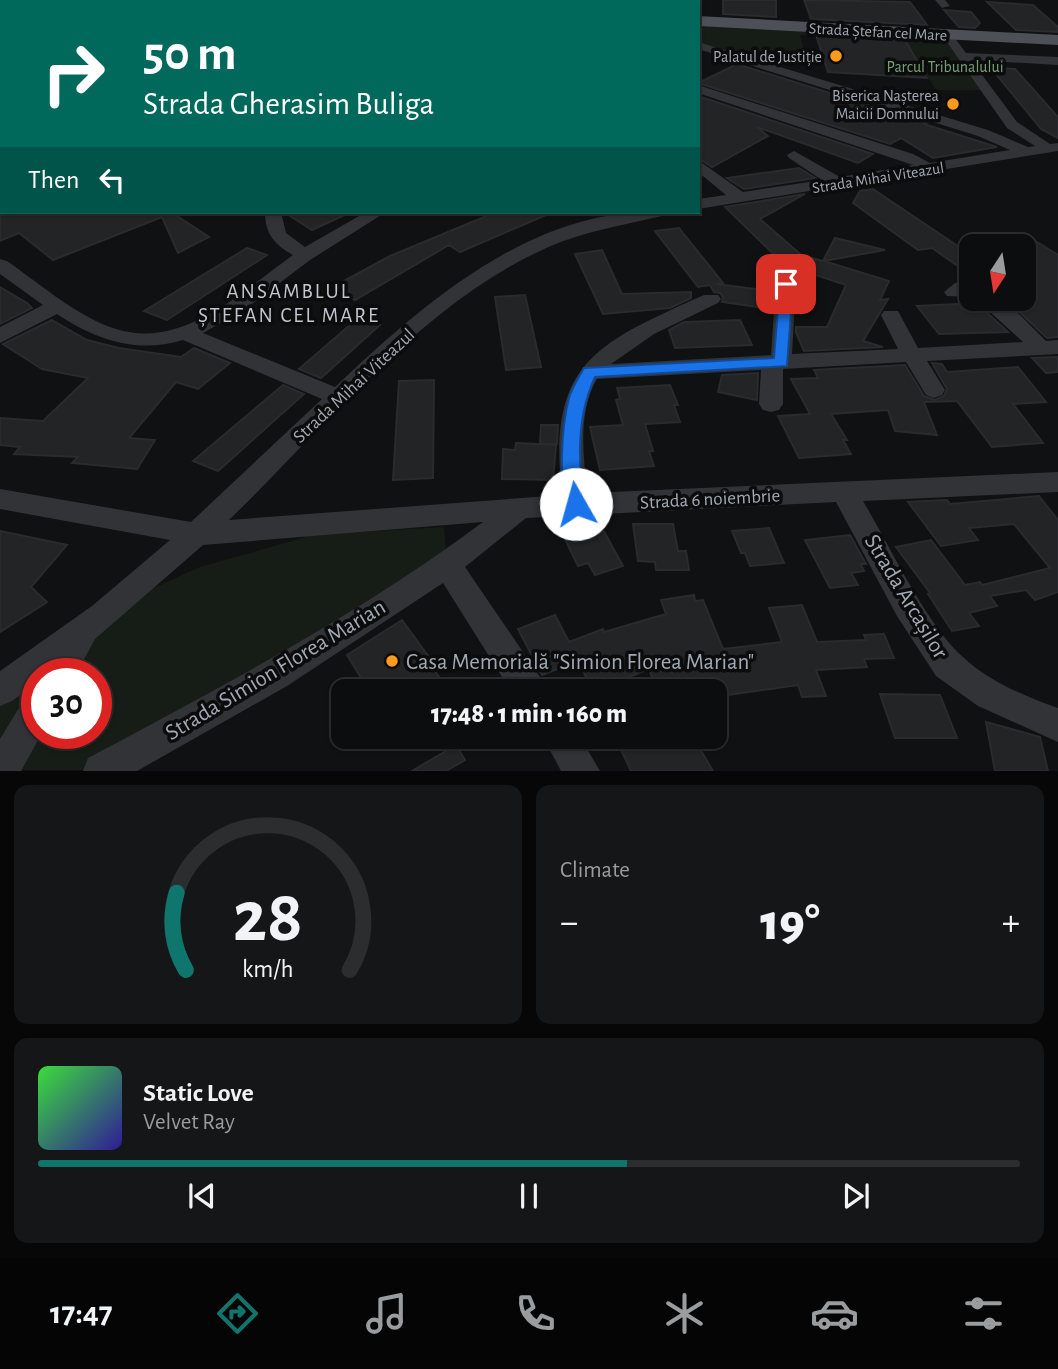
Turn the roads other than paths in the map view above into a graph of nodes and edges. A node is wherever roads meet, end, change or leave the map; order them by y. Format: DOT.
graph roads {
  1 [pos="700,21"];
  2 [pos="947,35"];
  3 [pos="1058,40"];
  4 [pos="700,46"];
  5 [pos="962,56"];
  6 [pos="1013,58"];
  7 [pos="1058,61"];
  8 [pos="1058,66"];
  9 [pos="700,90"];
  10 [pos="1055,150"];
  11 [pos="1027,152"];
  12 [pos="794,155"];
  13 [pos="700,166"];
  14 [pos="931,169"];
  15 [pos="840,184"];
  16 [pos="739,197"];
  17 [pos="700,204"];
  18 [pos="273,214"];
  19 [pos="375,214"];
  20 [pos="644,214"];
  21 [pos="304,255"];
  22 [pos="0,265"];
  23 [pos="786,284"];
  24 [pos="711,299"];
  25 [pos="60,305"];
  26 [pos="1004,312"];
  27 [pos="891,315"];
  28 [pos="184,334"];
  29 [pos="0,337"];
  30 [pos="1050,348"];
  31 [pos="912,353"];
  32 [pos="777,363"];
  33 [pos="590,372"];
  34 [pos="934,390"];
  35 [pos="339,397"];
  36 [pos="771,404"];
  37 [pos="1058,482"];
  38 [pos="843,492"];
  39 [pos="0,499"];
  40 [pos="576,504"];
  41 [pos="519,509"];
  42 [pos="196,534"];
  43 [pos="447,565"];
  44 [pos="89,625"];
  45 [pos="68,658"];
  46 [pos="522,679"];
  47 [pos="0,690"];
  48 [pos="1058,725"];
  49 [pos="21,737"];
  50 [pos="568,749"];
  51 [pos="1,771"];
  52 [pos="101,771"];
  53 [pos="582,771"];
  1 -- 2 [label="main road, Strada Ștefan cel Mare"];
  2 -- 3 [label="main road, Strada Ștefan cel Mare"];
  2 -- 5 [label="street"];
  4 -- 11 [label="street"];
  5 -- 6 [label="street"];
  5 -- 10 [label="street"];
  6 -- 7 [label="street"];
  6 -- 8 [label="street"];
  9 -- 14 [label="street"];
  10 -- 11 [label="street, Strada Mihai Viteazul"];
  11 -- 14 [label="street, Strada Mihai Viteazul"];
  12 -- 15 [label="street"];
  13 -- 16 [label="street"];
  14 -- 15 [label="street, Strada Mihai Viteazul"];
  15 -- 16 [label="street, Strada Mihai Viteazul"];
  16 -- 17 [label="street, Strada Mihai Viteazul"];
  18 -- 21 [label="street"];
  19 -- 21 [label="street"];
  20 -- 35 [label="street, Strada Mihai Viteazul"];
  21 -- 28 [label="street"];
  22 -- 25 [label="street"];
  23 -- 32 [label="street"];
  24 -- 33 [label="street"];
  25 -- 28 [label="street"];
  25 -- 29 [label="street"];
  26 -- 30 [label="street"];
  27 -- 31 [label="street"];
  28 -- 35 [label="street"];
  30 -- 31 [label="street"];
  31 -- 32 [label="street"];
  31 -- 34 [label="street"];
  32 -- 33 [label="street"];
  32 -- 36 [label="street"];
  33 -- 40 [label="street"];
  35 -- 42 [label="street, Strada Mihai Viteazul"];
  37 -- 38 [label="street, Strada 6 noiembrie"];
  38 -- 40 [label="street, Strada 6 noiembrie"];
  38 -- 48 [label="street, Strada Arcașilor"];
  39 -- 42 [label="street, Strada 6 noiembrie"];
  40 -- 41 [label="street, Strada 6 noiembrie"];
  41 -- 42 [label="street, Strada 6 noiembrie"];
  41 -- 43 [label="street, Strada Simion Florea Marian"];
  42 -- 44 [label="street, Strada Mihai Viteazul"];
  43 -- 46 [label="street"];
  43 -- 52 [label="street, Strada Simion Florea Marian"];
  44 -- 45 [label="street, Strada Mihai Viteazul"];
  44 -- 47 [label="street, Strada Mihai Viteazul"];
  49 -- 51 [label="street"];
  50 -- 53 [label="street"];
}
